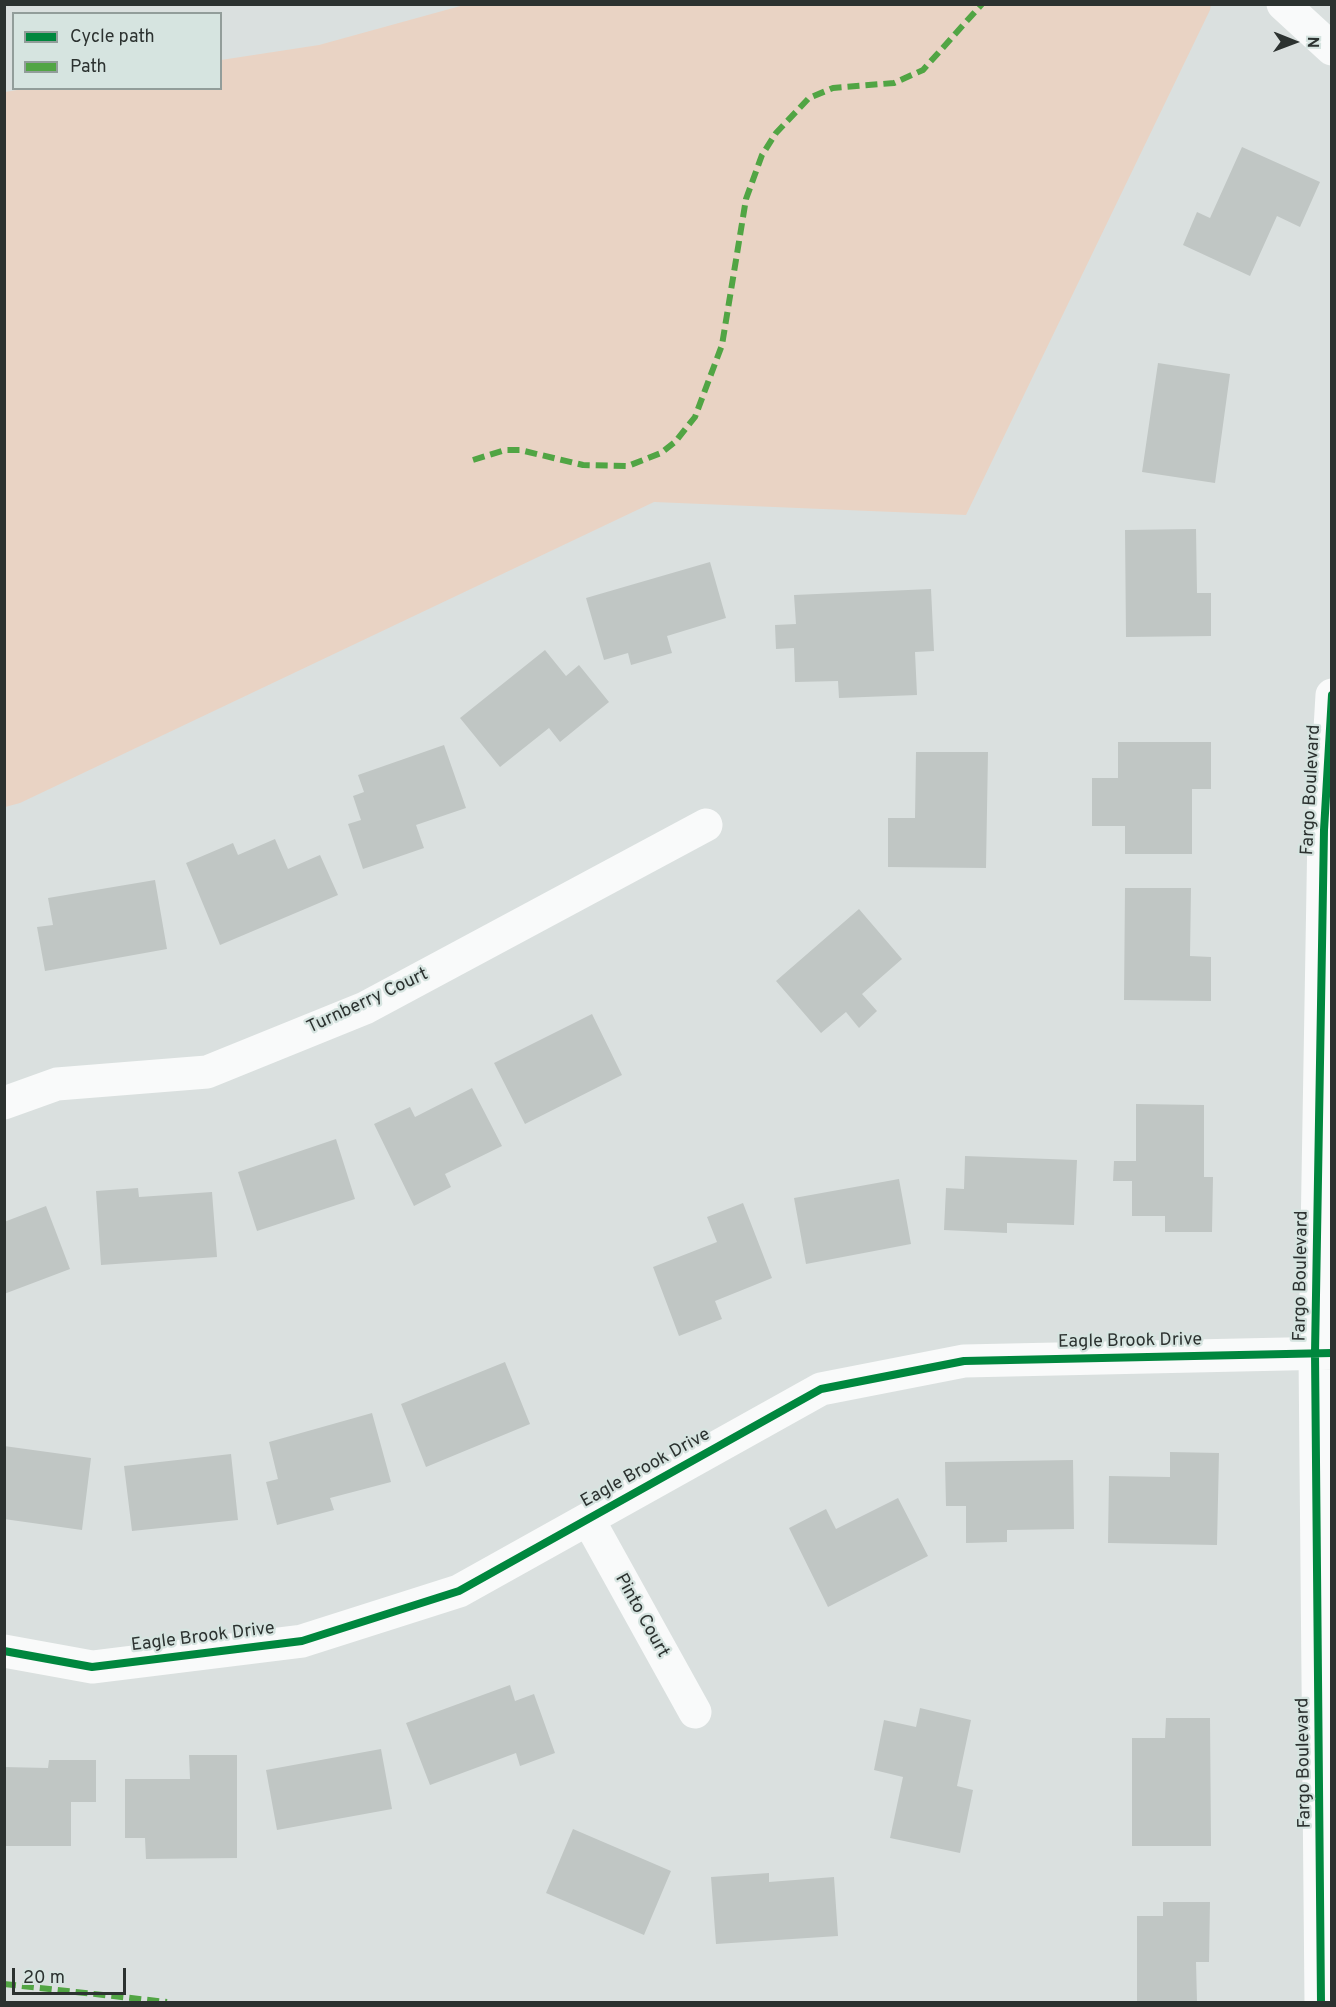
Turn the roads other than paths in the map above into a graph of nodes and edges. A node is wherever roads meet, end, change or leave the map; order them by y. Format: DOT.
graph roads {
  1 [pos="1283,4"];
  2 [pos="1332,49"];
  3 [pos="1332,695"];
  4 [pos="706,825"];
  5 [pos="1328,830"];
  6 [pos="4,1103"];
  7 [pos="1323,1353"];
  8 [pos="588,1519"];
  9 [pos="4,1651"];
  10 [pos="694,1712"];
  11 [pos="1326,1884"];
  12 [pos="1321,2002"];
  1 -- 2 [label="street"];
  3 -- 5 [label="street, Fargo Boulevard"];
  4 -- 6 [label="street, Turnberry Court"];
  5 -- 7 [label="street, Fargo Boulevard"];
  7 -- 8 [label="street, Eagle Brook Drive"];
  7 -- 11 [label="street, Fargo Boulevard"];
  8 -- 9 [label="street, Eagle Brook Drive"];
  8 -- 10 [label="street, Pinto Court"];
  11 -- 12 [label="street, Fargo Boulevard"];
}
